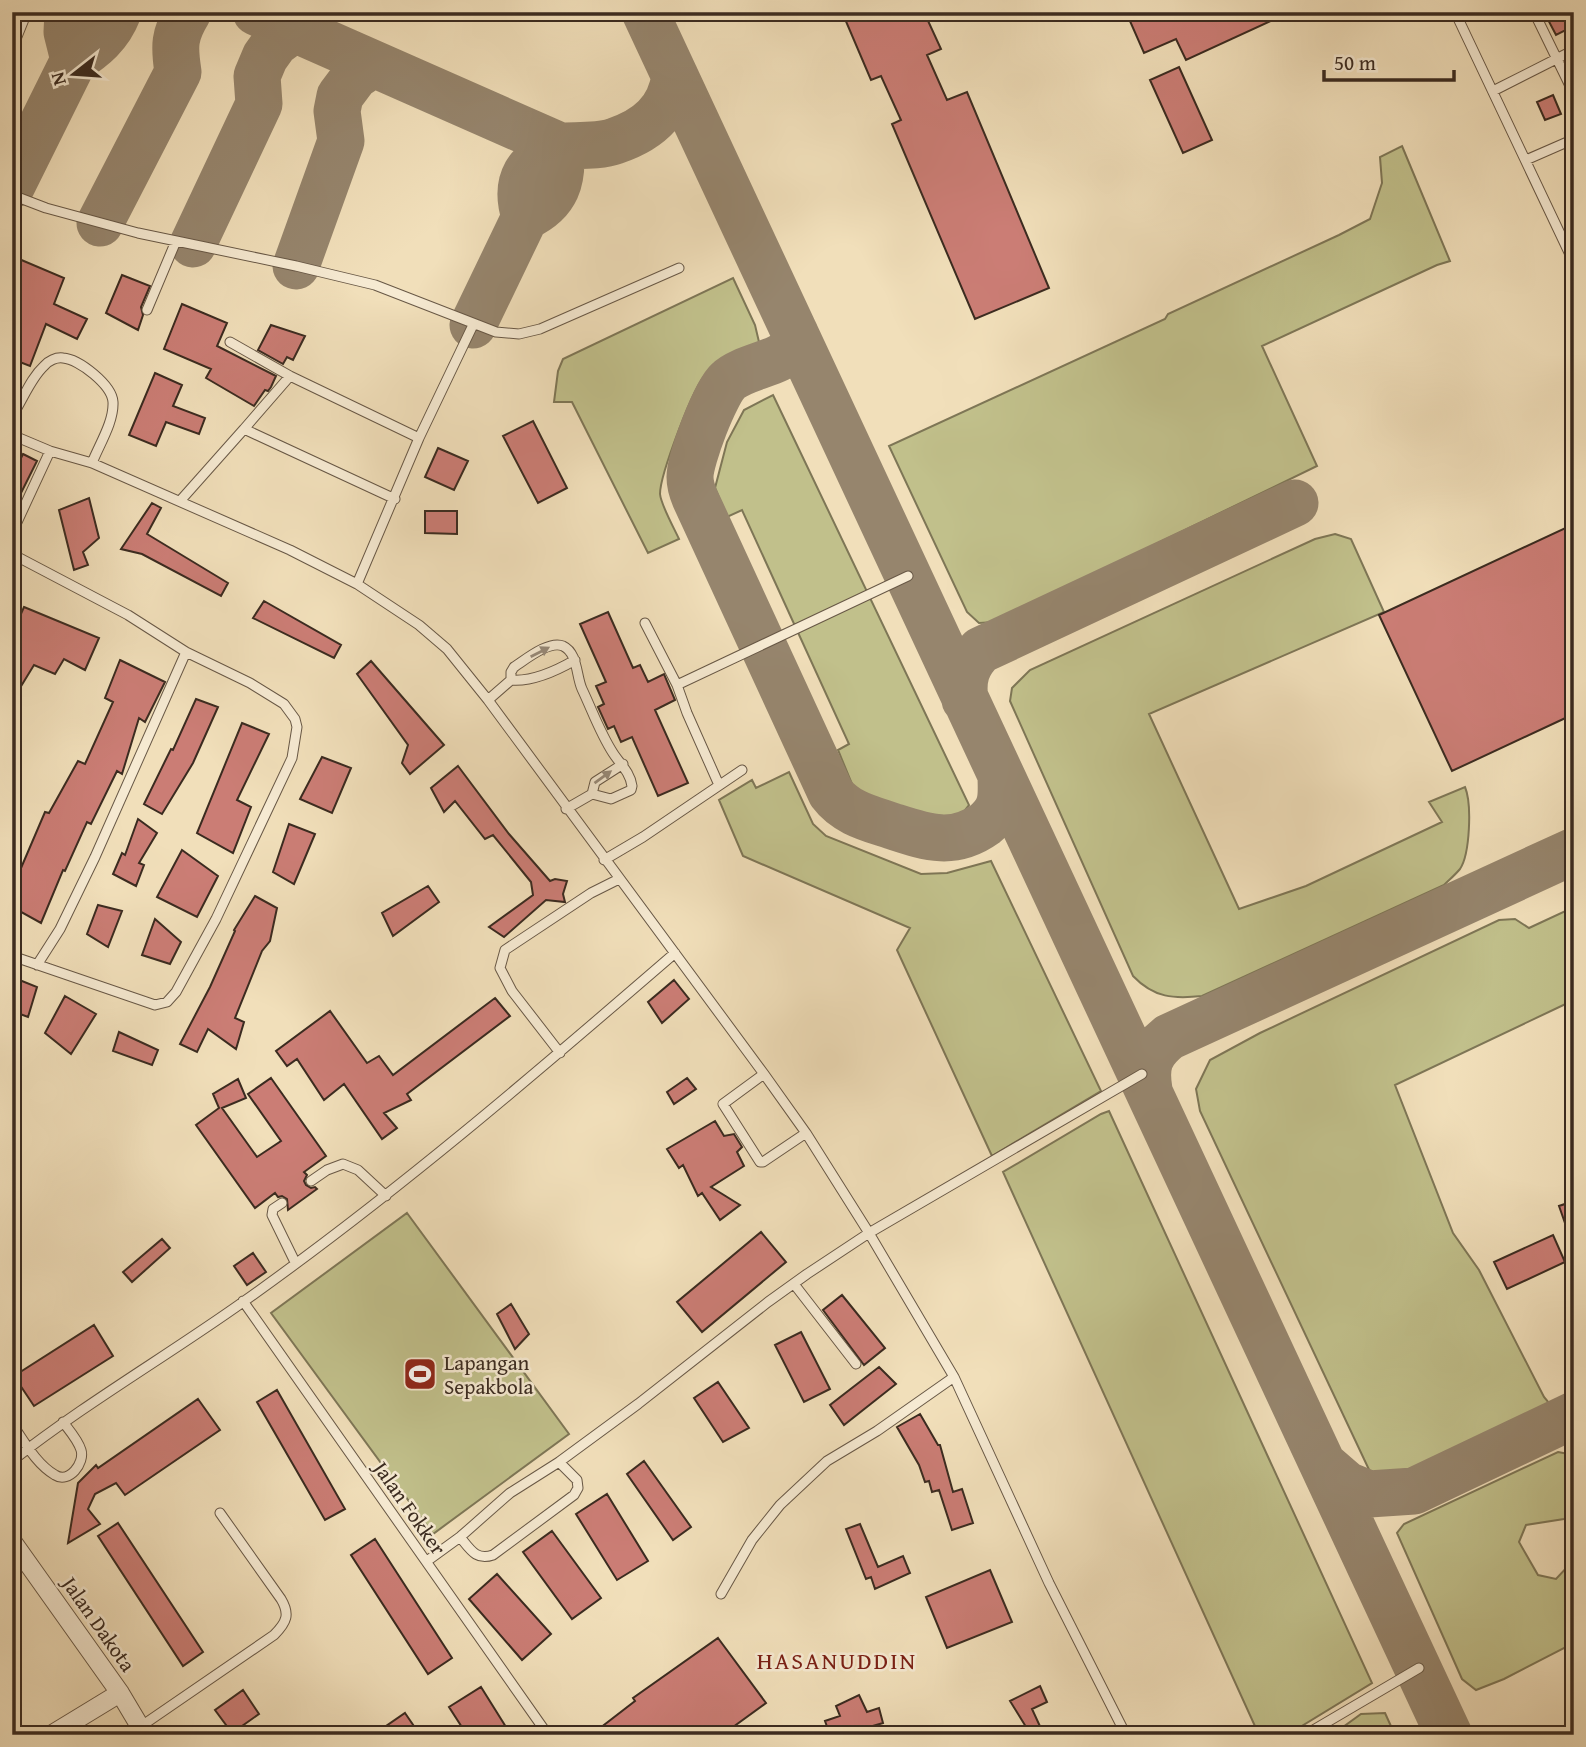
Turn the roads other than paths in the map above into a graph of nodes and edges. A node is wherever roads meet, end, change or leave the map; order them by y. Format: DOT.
graph roads {
  1 [pos="27,12"];
  2 [pos="1455,12"];
  3 [pos="1534,12"];
  4 [pos="12,49"];
  5 [pos="1574,50"];
  6 [pos="1556,58"];
  7 [pos="1493,90"];
  8 [pos="1574,94"];
  9 [pos="1574,139"];
  10 [pos="1526,160"];
  11 [pos="12,195"];
  12 [pos="176,241"];
  13 [pos="1574,263"];
  14 [pos="678,268"];
  15 [pos="146,310"];
  16 [pos="473,325"];
  17 [pos="230,342"];
  18 [pos="290,376"];
  19 [pos="12,416"];
  20 [pos="244,429"];
  21 [pos="12,435"];
  22 [pos="419,439"];
  23 [pos="50,452"];
  24 [pos="92,463"];
  25 [pos="395,499"];
  26 [pos="180,501"];
  27 [pos="12,533"];
  28 [pos="12,554"];
  29 [pos="908,576"];
  30 [pos="357,584"];
  31 [pos="645,623"];
  32 [pos="186,652"];
  33 [pos="575,660"];
  34 [pos="510,680"];
  35 [pos="677,685"];
  36 [pos="488,699"];
  37 [pos="623,764"];
  38 [pos="743,771"];
  39 [pos="719,785"];
  40 [pos="592,794"];
  41 [pos="566,809"];
  42 [pos="604,860"];
  43 [pos="619,879"];
  44 [pos="675,953"];
  45 [pos="12,956"];
  46 [pos="37,965"];
  47 [pos="559,1053"];
  48 [pos="764,1074"];
  49 [pos="1142,1074"];
  50 [pos="806,1133"];
  51 [pos="311,1181"];
  52 [pos="386,1196"];
  53 [pos="282,1203"];
  54 [pos="869,1233"];
  55 [pos="295,1262"];
  56 [pos="794,1284"];
  57 [pos="243,1301"];
  58 [pos="856,1364"];
  59 [pos="954,1377"];
  60 [pos="63,1422"];
  61 [pos="12,1424"];
  62 [pos="28,1448"];
  63 [pos="12,1461"];
  64 [pos="559,1462"];
  65 [pos="220,1513"];
  66 [pos="460,1537"];
  67 [pos="12,1541"];
  68 [pos="427,1561"];
  69 [pos="721,1594"];
  70 [pos="1419,1668"];
  71 [pos="120,1693"];
  72 [pos="143,1731"];
  73 [pos="1122,1733"];
  74 [pos="51,1735"];
  75 [pos="548,1735"];
  76 [pos="1305,1735"];
  1 -- 4 [label="lane"];
  2 -- 7 [label="lane"];
  3 -- 6 [label="lane"];
  5 -- 6 [label="lane"];
  6 -- 7 [label="lane"];
  6 -- 8 [label="lane"];
  7 -- 10 [label="lane"];
  9 -- 10 [label="lane"];
  10 -- 13 [label="lane"];
  11 -- 12 [label="lane"];
  12 -- 15 [label="lane"];
  12 -- 16 [label="lane"];
  14 -- 16 [label="lane"];
  16 -- 22 [label="lane"];
  17 -- 18 [label="lane"];
  18 -- 20 [label="lane"];
  18 -- 22 [label="lane"];
  19 -- 24 [label="lane"];
  20 -- 25 [label="lane"];
  20 -- 26 [label="lane"];
  21 -- 23 [label="lane"];
  22 -- 25 [label="lane"];
  23 -- 24 [label="lane"];
  23 -- 27 [label="lane"];
  24 -- 26 [label="lane"];
  25 -- 30 [label="lane"];
  26 -- 30 [label="lane"];
  28 -- 32 [label="lane"];
  29 -- 35 [label="lane"];
  30 -- 36 [label="lane"];
  31 -- 35 [label="lane"];
  32 -- 46 [label="lane"];
  32 -- 46 [label="lane"];
  33 -- 34 [label="lane"];
  34 -- 33 [label="lane, one-way"];
  33 -- 37 [label="lane"];
  34 -- 36 [label="lane"];
  35 -- 39 [label="lane"];
  36 -- 41 [label="lane"];
  40 -- 37 [label="lane, one-way"];
  37 -- 40 [label="lane"];
  38 -- 39 [label="lane"];
  39 -- 42 [label="lane"];
  40 -- 41 [label="lane"];
  41 -- 42 [label="lane"];
  42 -- 43 [label="lane"];
  43 -- 44 [label="lane"];
  43 -- 47 [label="lane"];
  44 -- 47 [label="lane"];
  44 -- 48 [label="lane"];
  45 -- 46 [label="lane"];
  47 -- 52 [label="lane"];
  48 -- 50 [label="lane"];
  48 -- 50 [label="lane"];
  49 -- 54 [label="lane"];
  50 -- 54 [label="lane"];
  51 -- 52 [label="lane"];
  52 -- 55 [label="lane"];
  53 -- 55 [label="lane"];
  54 -- 56 [label="lane"];
  54 -- 59 [label="lane"];
  55 -- 57 [label="lane"];
  56 -- 58 [label="lane"];
  56 -- 64 [label="lane"];
  57 -- 60 [label="lane"];
  57 -- 68 [label="lane, Jalan Fokker"];
  59 -- 69 [label="lane"];
  59 -- 73 [label="lane"];
  60 -- 62 [label="lane"];
  60 -- 62 [label="lane"];
  61 -- 62 [label="lane"];
  62 -- 63 [label="lane"];
  64 -- 66 [label="lane"];
  64 -- 66 [label="lane"];
  65 -- 72 [label="lane"];
  66 -- 68 [label="lane"];
  67 -- 71 [label="street, Jalan Dakota"];
  68 -- 75 [label="lane, Jalan Fokker"];
  70 -- 76 [label="lane"];
  71 -- 72 [label="street, Jalan Dakota"];
  71 -- 74 [label="street"];
}
